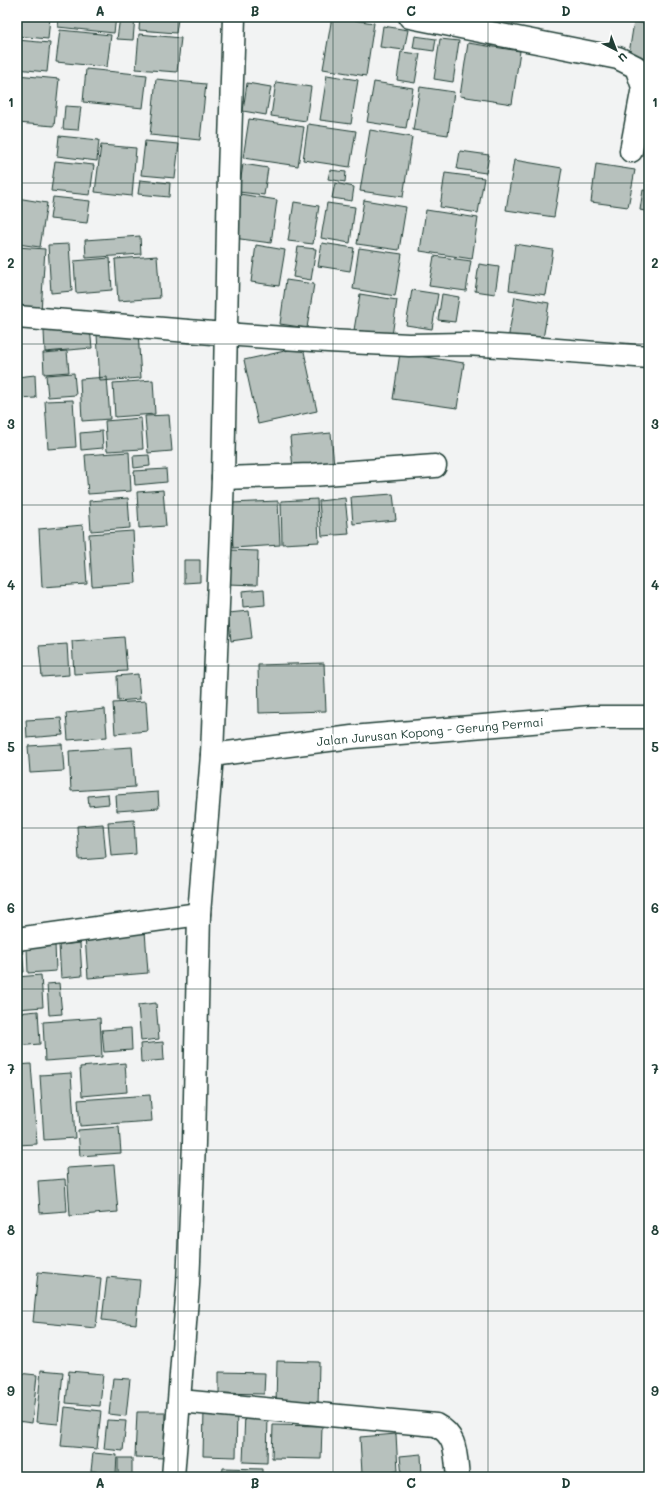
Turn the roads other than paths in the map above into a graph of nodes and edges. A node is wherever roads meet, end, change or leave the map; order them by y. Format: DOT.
graph roads {
  1 [pos="234,17"];
  2 [pos="410,17"];
  3 [pos="631,151"];
  4 [pos="17,317"];
  5 [pos="225,334"];
  6 [pos="649,357"];
  7 [pos="435,466"];
  8 [pos="223,478"];
  9 [pos="649,717"];
  10 [pos="212,755"];
  11 [pos="199,914"];
  12 [pos="17,939"];
  13 [pos="180,1400"];
  14 [pos="173,1477"];
  15 [pos="458,1477"];
  1 -- 5 [label="street"];
  2 -- 3 [label="street"];
  4 -- 5 [label="street"];
  5 -- 6 [label="street"];
  5 -- 8 [label="street"];
  7 -- 8 [label="street"];
  8 -- 10 [label="street"];
  9 -- 10 [label="street, Jalan Jurusan Kopong - Gerung Permai"];
  10 -- 11 [label="street"];
  11 -- 12 [label="street"];
  11 -- 13 [label="street"];
  13 -- 14 [label="street"];
  13 -- 15 [label="street"];
}
